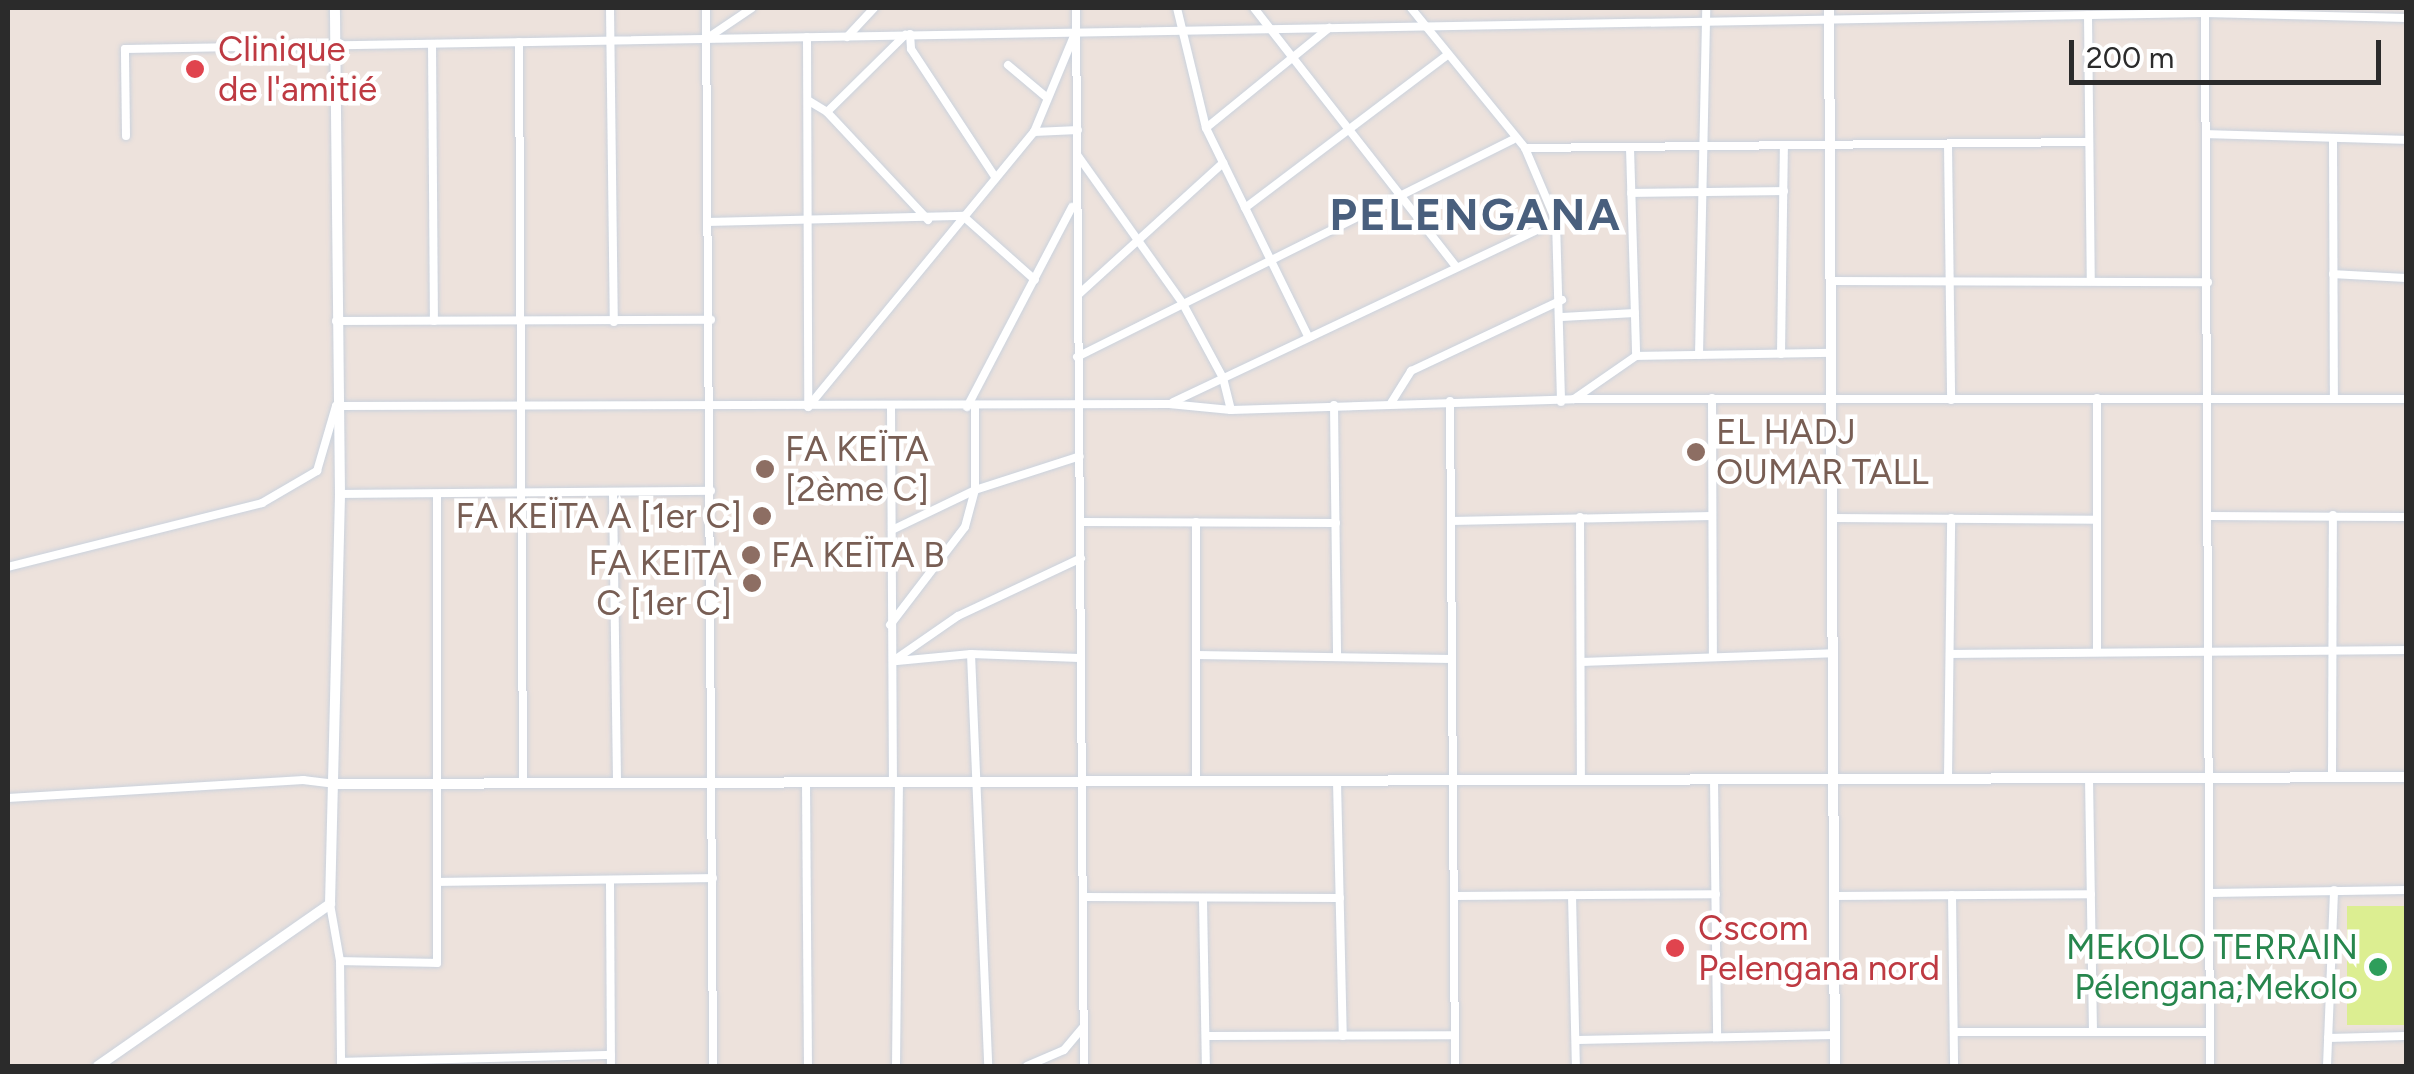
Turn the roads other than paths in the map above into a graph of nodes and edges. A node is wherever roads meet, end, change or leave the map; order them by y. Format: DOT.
graph roads {
  1 [pos="335,8"];
  2 [pos="610,8"];
  3 [pos="706,8"];
  4 [pos="752,8"];
  5 [pos="874,8"];
  6 [pos="1076,8"];
  7 [pos="1178,8"];
  8 [pos="1254,8"];
  9 [pos="1411,8"];
  10 [pos="1706,8"];
  11 [pos="2326,9"];
  12 [pos="2205,10"];
  13 [pos="1829,14"];
  14 [pos="2088,16"];
  15 [pos="2406,18"];
  16 [pos="1705,22"];
  17 [pos="1427,27"];
  18 [pos="1329,28"];
  19 [pos="1270,29"];
  20 [pos="1183,31"];
  21 [pos="1076,33"];
  22 [pos="908,34"];
  23 [pos="847,37"];
  24 [pos="807,38"];
  25 [pos="706,39"];
  26 [pos="610,41"];
  27 [pos="519,42"];
  28 [pos="432,44"];
  29 [pos="334,46"];
  30 [pos="1448,54"];
  31 [pos="1294,58"];
  32 [pos="1008,65"];
  33 [pos="1044,96"];
  34 [pos="809,101"];
  35 [pos="827,112"];
  36 [pos="1206,128"];
  37 [pos="1078,130"];
  38 [pos="1350,131"];
  39 [pos="1034,132"];
  40 [pos="2208,134"];
  41 [pos="126,136"];
  42 [pos="2332,139"];
  43 [pos="1514,140"];
  44 [pos="2406,140"];
  45 [pos="2088,142"];
  46 [pos="1948,144"];
  47 [pos="1784,146"];
  48 [pos="1830,146"];
  49 [pos="1525,148"];
  50 [pos="1630,148"];
  51 [pos="1702,148"];
  52 [pos="1078,156"];
  53 [pos="1223,163"];
  54 [pos="995,177"];
  55 [pos="1784,191"];
  56 [pos="1702,192"];
  57 [pos="1631,194"];
  58 [pos="1400,196"];
  59 [pos="1072,206"];
  60 [pos="1245,208"];
  61 [pos="963,216"];
  62 [pos="928,220"];
  63 [pos="1556,220"];
  64 [pos="710,222"];
  65 [pos="809,223"];
  66 [pos="1138,239"];
  67 [pos="1272,260"];
  68 [pos="1456,268"];
  69 [pos="2333,274"];
  70 [pos="2406,278"];
  71 [pos="1035,280"];
  72 [pos="1831,281"];
  73 [pos="2091,281"];
  74 [pos="1949,282"];
  75 [pos="2208,282"];
  76 [pos="1079,294"];
  77 [pos="1562,300"];
  78 [pos="1183,304"];
  79 [pos="1635,312"];
  80 [pos="1562,317"];
  81 [pos="711,320"];
  82 [pos="336,321"];
  83 [pos="434,322"];
  84 [pos="524,322"];
  85 [pos="614,322"];
  86 [pos="1308,336"];
  87 [pos="1781,354"];
  88 [pos="1830,354"];
  89 [pos="1700,355"];
  90 [pos="1636,356"];
  91 [pos="1077,357"];
  92 [pos="1223,378"];
  93 [pos="1712,398"];
  94 [pos="1832,398"];
  95 [pos="2097,398"];
  96 [pos="2208,398"];
  97 [pos="1574,399"];
  98 [pos="2334,399"];
  99 [pos="2406,399"];
  100 [pos="1951,400"];
  101 [pos="1450,401"];
  102 [pos="1562,402"];
  103 [pos="1391,403"];
  104 [pos="711,404"];
  105 [pos="1169,404"];
  106 [pos="336,406"];
  107 [pos="524,406"];
  108 [pos="892,406"];
  109 [pos="1334,406"];
  110 [pos="808,407"];
  111 [pos="971,407"];
  112 [pos="1080,408"];
  113 [pos="1230,410"];
  114 [pos="1080,456"];
  115 [pos="975,490"];
  116 [pos="712,491"];
  117 [pos="340,494"];
  118 [pos="437,494"];
  119 [pos="524,494"];
  120 [pos="613,494"];
  121 [pos="2333,515"];
  122 [pos="1712,516"];
  123 [pos="2208,516"];
  124 [pos="2406,517"];
  125 [pos="1580,518"];
  126 [pos="1832,518"];
  127 [pos="1951,518"];
  128 [pos="2097,520"];
  129 [pos="1451,521"];
  130 [pos="1080,522"];
  131 [pos="1196,522"];
  132 [pos="1336,522"];
  133 [pos="892,530"];
  134 [pos="1081,558"];
  135 [pos="8,567"];
  136 [pos="890,626"];
  137 [pos="2209,650"];
  138 [pos="2406,650"];
  139 [pos="2097,651"];
  140 [pos="2333,651"];
  141 [pos="1833,653"];
  142 [pos="971,654"];
  143 [pos="1950,654"];
  144 [pos="1196,656"];
  145 [pos="1337,657"];
  146 [pos="1712,657"];
  147 [pos="1079,658"];
  148 [pos="1452,659"];
  149 [pos="893,661"];
  150 [pos="1581,662"];
  151 [pos="2209,777"];
  152 [pos="2332,777"];
  153 [pos="2406,777"];
  154 [pos="1948,778"];
  155 [pos="2088,778"];
  156 [pos="1834,779"];
  157 [pos="712,780"];
  158 [pos="1453,780"];
  159 [pos="1581,780"];
  160 [pos="1714,780"];
  161 [pos="1338,781"];
  162 [pos="896,782"];
  163 [pos="980,782"];
  164 [pos="1082,782"];
  165 [pos="1196,782"];
  166 [pos="616,783"];
  167 [pos="806,783"];
  168 [pos="334,784"];
  169 [pos="437,784"];
  170 [pos="523,784"];
  171 [pos="8,798"];
  172 [pos="713,878"];
  173 [pos="438,882"];
  174 [pos="610,882"];
  175 [pos="2334,890"];
  176 [pos="2406,890"];
  177 [pos="2210,893"];
  178 [pos="1716,894"];
  179 [pos="2091,894"];
  180 [pos="1572,895"];
  181 [pos="1952,895"];
  182 [pos="1454,896"];
  183 [pos="1834,896"];
  184 [pos="1083,897"];
  185 [pos="1340,898"];
  186 [pos="1202,900"];
  187 [pos="330,904"];
  188 [pos="340,962"];
  189 [pos="1084,1027"];
  190 [pos="2093,1030"];
  191 [pos="1954,1032"];
  192 [pos="2210,1032"];
  193 [pos="1455,1035"];
  194 [pos="1208,1036"];
  195 [pos="1343,1036"];
  196 [pos="1835,1036"];
  197 [pos="2406,1036"];
  198 [pos="1716,1037"];
  199 [pos="2328,1038"];
  200 [pos="1577,1040"];
  201 [pos="612,1056"];
  202 [pos="341,1064"];
  203 [pos="98,1066"];
  204 [pos="612,1066"];
  205 [pos="713,1066"];
  206 [pos="808,1066"];
  207 [pos="896,1066"];
  208 [pos="988,1066"];
  209 [pos="1027,1066"];
  210 [pos="1084,1066"];
  211 [pos="1206,1066"];
  212 [pos="1456,1066"];
  213 [pos="1576,1066"];
  214 [pos="1835,1066"];
  215 [pos="1954,1066"];
  216 [pos="2210,1066"];
  217 [pos="2327,1066"];
  1 -- 29 [label="street"];
  2 -- 26 [label="street"];
  3 -- 25 [label="street"];
  4 -- 25 [label="street"];
  5 -- 23 [label="street"];
  6 -- 21 [label="street"];
  7 -- 20 [label="street"];
  8 -- 19 [label="street"];
  9 -- 17 [label="street"];
  10 -- 16 [label="street"];
  11 -- 12 [label="street"];
  11 -- 15 [label="street"];
  12 -- 14 [label="street"];
  12 -- 40 [label="street"];
  13 -- 14 [label="street"];
  13 -- 16 [label="street"];
  13 -- 48 [label="street"];
  14 -- 45 [label="street"];
  16 -- 17 [label="street"];
  16 -- 51 [label="street"];
  17 -- 18 [label="street"];
  17 -- 30 [label="street"];
  18 -- 19 [label="street"];
  18 -- 31 [label="street"];
  19 -- 20 [label="street"];
  19 -- 31 [label="street"];
  20 -- 21 [label="street"];
  20 -- 36 [label="street"];
  21 -- 22 [label="street"];
  21 -- 33 [label="street"];
  21 -- 37 [label="street"];
  22 -- 23 [label="street"];
  22 -- 35 [label="street"];
  22 -- 54 [label="street"];
  23 -- 24 [label="street"];
  24 -- 25 [label="street"];
  24 -- 34 [label="street"];
  25 -- 26 [label="street"];
  25 -- 64 [label="street"];
  26 -- 27 [label="street"];
  26 -- 85 [label="street"];
  27 -- 28 [label="street"];
  27 -- 84 [label="street"];
  28 -- 29 [label="street"];
  28 -- 83 [label="street"];
  29 -- 41 [label="street"];
  29 -- 82 [label="street"];
  30 -- 38 [label="street"];
  30 -- 43 [label="street"];
  31 -- 36 [label="street"];
  31 -- 38 [label="street"];
  32 -- 33 [label="street"];
  33 -- 39 [label="street"];
  34 -- 35 [label="street"];
  34 -- 65 [label="street"];
  35 -- 62 [label="street"];
  36 -- 53 [label="street"];
  37 -- 39 [label="street"];
  37 -- 52 [label="street"];
  38 -- 58 [label="street"];
  38 -- 60 [label="street"];
  39 -- 54 [label="street"];
  40 -- 42 [label="street"];
  40 -- 75 [label="street"];
  42 -- 44 [label="street"];
  42 -- 69 [label="street"];
  43 -- 49 [label="street"];
  43 -- 58 [label="street"];
  45 -- 46 [label="street"];
  45 -- 73 [label="street"];
  46 -- 48 [label="street"];
  46 -- 74 [label="street"];
  47 -- 48 [label="street"];
  47 -- 51 [label="street"];
  47 -- 55 [label="street"];
  48 -- 72 [label="street"];
  49 -- 50 [label="street"];
  49 -- 63 [label="street"];
  50 -- 51 [label="street"];
  50 -- 57 [label="street"];
  51 -- 56 [label="street"];
  52 -- 59 [label="street"];
  52 -- 66 [label="street"];
  53 -- 60 [label="street"];
  53 -- 66 [label="street"];
  54 -- 61 [label="street"];
  55 -- 56 [label="street"];
  55 -- 87 [label="street"];
  56 -- 57 [label="street"];
  56 -- 89 [label="street"];
  57 -- 79 [label="street"];
  58 -- 67 [label="street"];
  58 -- 68 [label="street"];
  59 -- 71 [label="street"];
  59 -- 76 [label="street"];
  60 -- 67 [label="street"];
  61 -- 62 [label="street"];
  61 -- 71 [label="street"];
  61 -- 110 [label="street"];
  62 -- 65 [label="street"];
  63 -- 68 [label="street"];
  63 -- 77 [label="street"];
  64 -- 65 [label="street"];
  64 -- 81 [label="street"];
  65 -- 110 [label="street"];
  66 -- 76 [label="street"];
  66 -- 78 [label="street"];
  67 -- 78 [label="street"];
  67 -- 86 [label="street"];
  68 -- 86 [label="street"];
  69 -- 70 [label="street"];
  69 -- 98 [label="street"];
  71 -- 111 [label="street"];
  72 -- 74 [label="street"];
  72 -- 88 [label="street"];
  73 -- 74 [label="street"];
  73 -- 75 [label="street"];
  74 -- 100 [label="street"];
  75 -- 96 [label="street"];
  76 -- 91 [label="street"];
  77 -- 80 [label="street"];
  77 -- 103 [label="street"];
  78 -- 91 [label="street"];
  78 -- 92 [label="street"];
  79 -- 80 [label="street"];
  79 -- 90 [label="street"];
  80 -- 102 [label="street"];
  81 -- 85 [label="street"];
  81 -- 104 [label="street"];
  82 -- 83 [label="street"];
  82 -- 106 [label="street"];
  83 -- 84 [label="street"];
  84 -- 85 [label="street"];
  84 -- 107 [label="street"];
  86 -- 92 [label="street"];
  87 -- 88 [label="street"];
  87 -- 89 [label="street"];
  88 -- 94 [label="street"];
  89 -- 90 [label="street"];
  90 -- 97 [label="street"];
  91 -- 112 [label="street"];
  92 -- 105 [label="street"];
  92 -- 113 [label="street"];
  93 -- 94 [label="street"];
  93 -- 97 [label="street"];
  93 -- 122 [label="street"];
  94 -- 100 [label="street"];
  94 -- 126 [label="street"];
  95 -- 96 [label="street"];
  95 -- 100 [label="street"];
  95 -- 128 [label="street"];
  96 -- 98 [label="street"];
  96 -- 123 [label="street"];
  97 -- 102 [label="street"];
  98 -- 99 [label="street"];
  101 -- 102 [label="street"];
  101 -- 103 [label="street"];
  101 -- 129 [label="street"];
  103 -- 109 [label="street"];
  104 -- 107 [label="street"];
  104 -- 110 [label="street"];
  104 -- 116 [label="street"];
  105 -- 112 [label="street"];
  105 -- 113 [label="street"];
  106 -- 107 [label="street"];
  106 -- 117 [label="street"];
  106 -- 135 [label="street"];
  107 -- 119 [label="street"];
  108 -- 110 [label="street"];
  108 -- 111 [label="street"];
  108 -- 133 [label="street"];
  109 -- 113 [label="street"];
  109 -- 132 [label="street"];
  111 -- 112 [label="street"];
  111 -- 115 [label="street"];
  112 -- 114 [label="street"];
  114 -- 115 [label="street"];
  114 -- 130 [label="street"];
  115 -- 133 [label="street"];
  115 -- 136 [label="street"];
  116 -- 120 [label="street"];
  116 -- 157 [label="street"];
  117 -- 118 [label="street"];
  117 -- 168 [label="street"];
  118 -- 119 [label="street"];
  118 -- 169 [label="street"];
  119 -- 120 [label="street"];
  119 -- 170 [label="street"];
  120 -- 166 [label="street"];
  121 -- 123 [label="street"];
  121 -- 124 [label="street"];
  121 -- 140 [label="street"];
  122 -- 125 [label="street"];
  122 -- 146 [label="street"];
  123 -- 137 [label="street"];
  125 -- 129 [label="street"];
  125 -- 150 [label="street"];
  126 -- 127 [label="street"];
  126 -- 141 [label="street"];
  127 -- 128 [label="street"];
  127 -- 143 [label="street"];
  128 -- 139 [label="street"];
  129 -- 148 [label="street"];
  130 -- 131 [label="street"];
  130 -- 134 [label="street"];
  131 -- 132 [label="street"];
  131 -- 144 [label="street"];
  132 -- 145 [label="street"];
  133 -- 136 [label="street"];
  134 -- 147 [label="street"];
  134 -- 149 [label="street"];
  136 -- 149 [label="street"];
  137 -- 139 [label="street"];
  137 -- 140 [label="street"];
  137 -- 151 [label="street"];
  138 -- 140 [label="street"];
  139 -- 143 [label="street"];
  140 -- 152 [label="street"];
  141 -- 146 [label="street"];
  141 -- 156 [label="street"];
  142 -- 147 [label="street"];
  142 -- 149 [label="street"];
  142 -- 163 [label="street"];
  143 -- 154 [label="street"];
  144 -- 145 [label="street"];
  144 -- 165 [label="street"];
  145 -- 148 [label="street"];
  146 -- 150 [label="street"];
  147 -- 164 [label="street"];
  148 -- 158 [label="street"];
  149 -- 162 [label="street"];
  150 -- 159 [label="street"];
  151 -- 152 [label="street"];
  151 -- 155 [label="street"];
  151 -- 177 [label="street"];
  152 -- 153 [label="street"];
  154 -- 155 [label="street"];
  154 -- 156 [label="street"];
  155 -- 179 [label="street"];
  156 -- 160 [label="street"];
  156 -- 183 [label="street"];
  157 -- 166 [label="street"];
  157 -- 167 [label="street"];
  157 -- 172 [label="street"];
  158 -- 159 [label="street"];
  158 -- 161 [label="street"];
  158 -- 182 [label="street"];
  159 -- 160 [label="street"];
  160 -- 178 [label="street"];
  161 -- 165 [label="street"];
  161 -- 185 [label="street"];
  162 -- 163 [label="street"];
  162 -- 167 [label="street"];
  162 -- 207 [label="street"];
  163 -- 164 [label="street"];
  163 -- 208 [label="street"];
  164 -- 165 [label="street"];
  164 -- 184 [label="street"];
  166 -- 170 [label="street"];
  167 -- 206 [label="street"];
  168 -- 169 [label="street"];
  168 -- 171 [label="street"];
  168 -- 187 [label="street"];
  169 -- 170 [label="street"];
  169 -- 173 [label="street"];
  172 -- 174 [label="street"];
  172 -- 205 [label="street"];
  173 -- 174 [label="street"];
  173 -- 188 [label="street"];
  174 -- 201 [label="street"];
  175 -- 176 [label="street"];
  175 -- 177 [label="street"];
  175 -- 199 [label="street"];
  177 -- 192 [label="street"];
  178 -- 180 [label="street"];
  178 -- 198 [label="street"];
  179 -- 181 [label="street"];
  179 -- 190 [label="street"];
  180 -- 182 [label="street"];
  180 -- 200 [label="street"];
  181 -- 183 [label="street"];
  181 -- 191 [label="street"];
  182 -- 193 [label="street"];
  183 -- 196 [label="street"];
  184 -- 186 [label="street"];
  184 -- 189 [label="street"];
  185 -- 186 [label="street"];
  185 -- 195 [label="street"];
  186 -- 194 [label="street"];
  187 -- 188 [label="street"];
  187 -- 203 [label="street"];
  188 -- 202 [label="street"];
  189 -- 209 [label="street"];
  189 -- 210 [label="street"];
  190 -- 191 [label="street"];
  190 -- 192 [label="street"];
  191 -- 215 [label="street"];
  192 -- 216 [label="street"];
  193 -- 195 [label="street"];
  193 -- 212 [label="street"];
  194 -- 195 [label="street"];
  194 -- 211 [label="street"];
  196 -- 198 [label="street"];
  196 -- 214 [label="street"];
  197 -- 199 [label="street"];
  198 -- 200 [label="street"];
  199 -- 217 [label="street"];
  200 -- 213 [label="street"];
  201 -- 202 [label="street"];
  201 -- 204 [label="street"];
}
